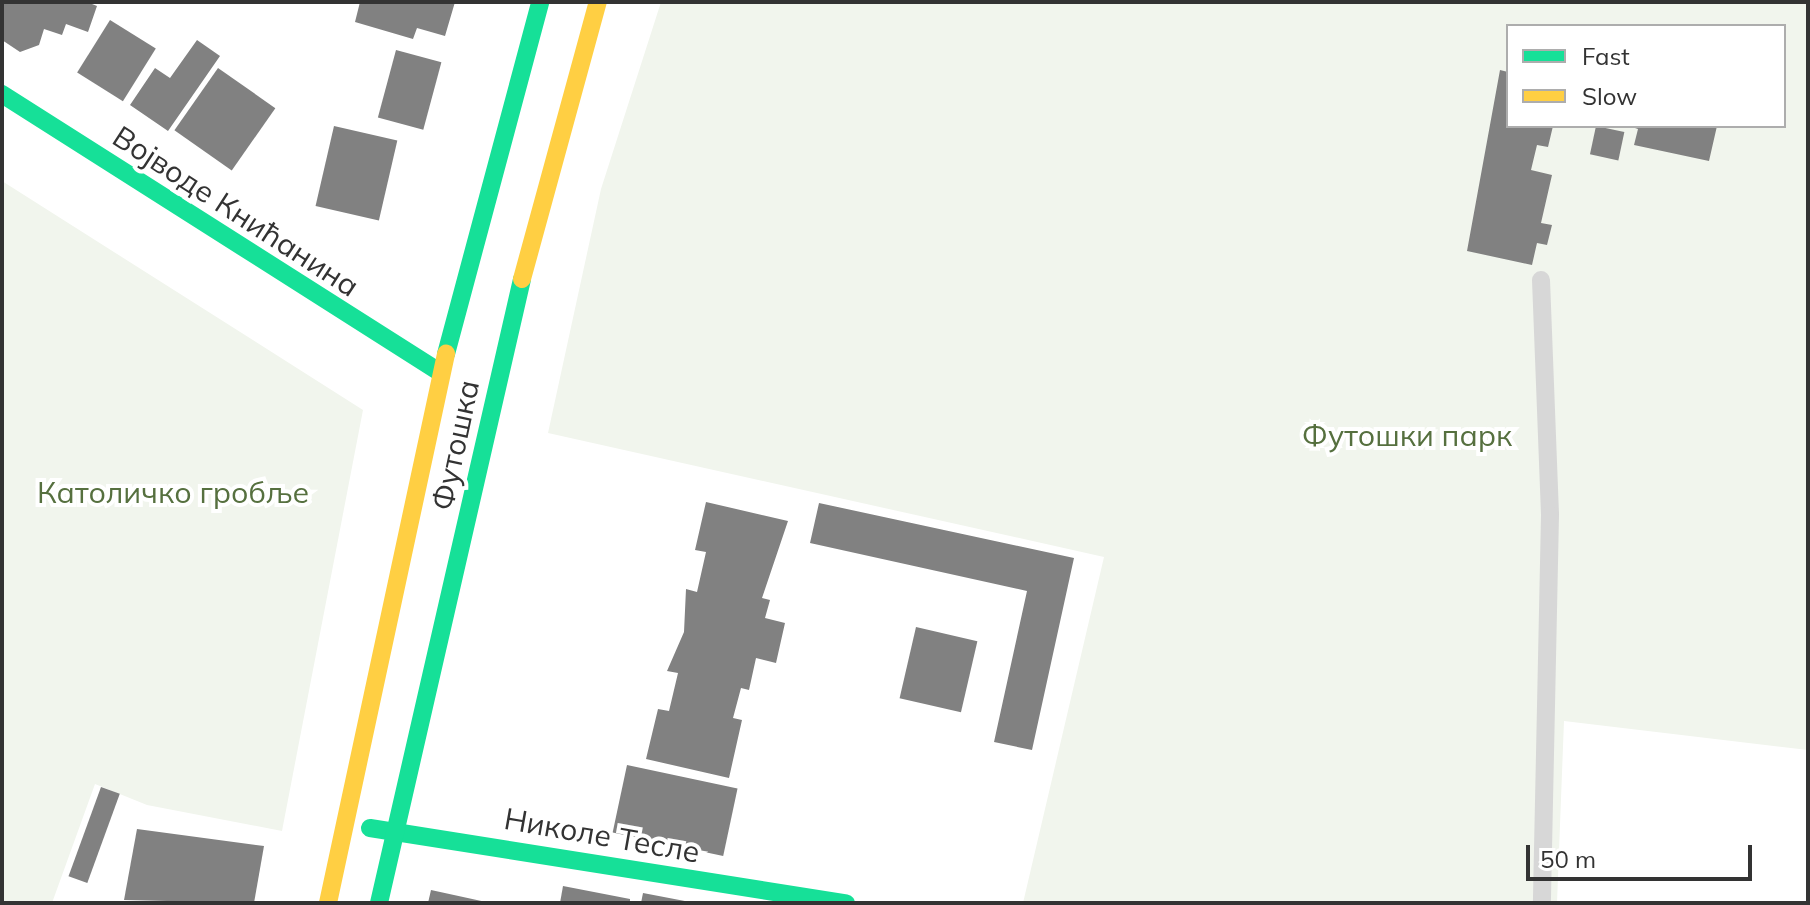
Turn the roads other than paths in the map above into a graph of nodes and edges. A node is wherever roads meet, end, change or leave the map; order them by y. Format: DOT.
graph roads {
  1 [pos="540,2"];
  2 [pos="598,2"];
  3 [pos="2,94"];
  4 [pos="1541,280"];
  5 [pos="441,373"];
  6 [pos="348,824"];
  7 [pos="398,832"];
  8 [pos="328,903"];
  9 [pos="379,903"];
  10 [pos="846,903"];
  11 [pos="1542,903"];
  1 -- 5 [label="main road, Футошка"];
  2 -- 7 [label="main road, Футошка"];
  3 -- 5 [label="main road, Војводе Книћанина"];
  4 -- 11 [label="lane"];
  5 -- 6 [label="main road, Футошка"];
  6 -- 7 [label="main road, Николе Тесле"];
  6 -- 8 [label="main road, Футошка"];
  7 -- 9 [label="main road, Футошка"];
  7 -- 10 [label="main road, Николе Тесле"];
}
